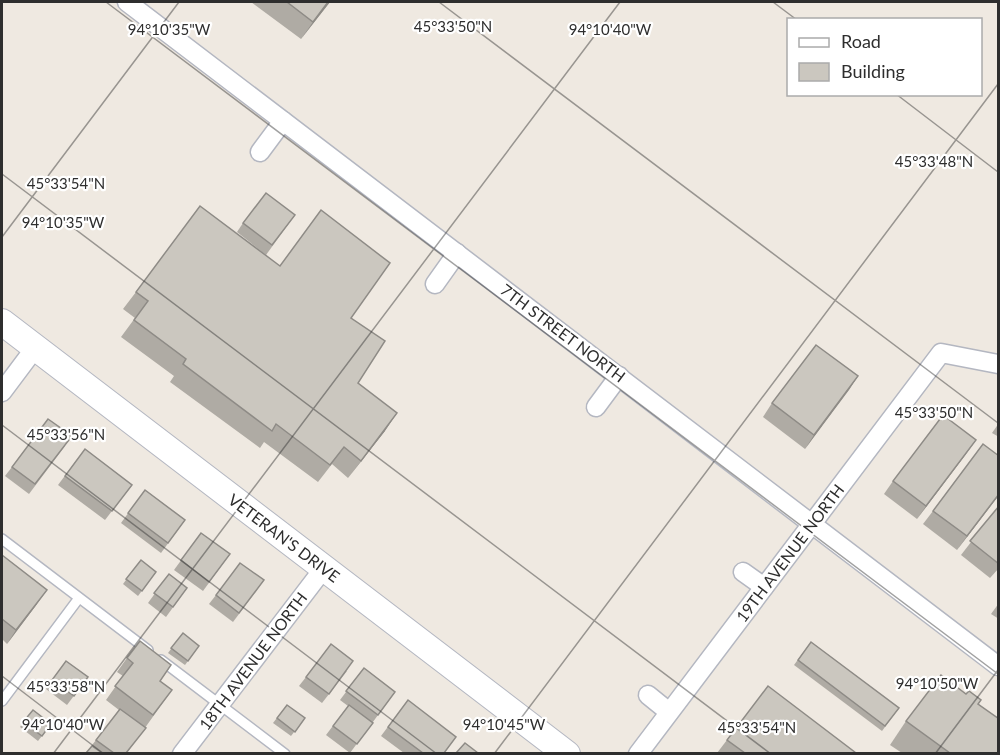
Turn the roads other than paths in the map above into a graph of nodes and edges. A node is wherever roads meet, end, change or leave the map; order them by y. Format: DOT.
graph roads {
  1 [pos="127,2"];
  2 [pos="283,121"];
  3 [pos="260,152"];
  4 [pos="457,253"];
  5 [pos="435,284"];
  6 [pos="2,322"];
  7 [pos="35,348"];
  8 [pos="999,364"];
  9 [pos="619,376"];
  10 [pos="2,392"];
  11 [pos="596,407"];
  12 [pos="812,524"];
  13 [pos="2,539"];
  14 [pos="324,568"];
  15 [pos="743,572"];
  16 [pos="764,587"];
  17 [pos="79,598"];
  18 [pos="999,666"];
  19 [pos="648,695"];
  20 [pos="2,701"];
  21 [pos="219,705"];
  22 [pos="669,712"];
  23 [pos="182,753"];
  24 [pos="285,753"];
  25 [pos="567,753"];
  26 [pos="638,753"];
  1 -- 2 [label="street, 7TH STREET NORTH"];
  2 -- 3 [label="street"];
  2 -- 4 [label="street, 7TH STREET NORTH"];
  4 -- 5 [label="street"];
  4 -- 9 [label="street, 7TH STREET NORTH"];
  6 -- 7 [label="street, VETERAN'S DRIVE"];
  7 -- 10 [label="street"];
  7 -- 14 [label="street, VETERAN'S DRIVE"];
  8 -- 12 [label="street, 19TH AVENUE NORTH"];
  9 -- 11 [label="street"];
  9 -- 12 [label="street, 7TH STREET NORTH"];
  12 -- 16 [label="street, 19TH AVENUE NORTH"];
  12 -- 18 [label="street, 7TH STREET NORTH"];
  13 -- 17 [label="lane"];
  14 -- 21 [label="street, 18TH AVENUE NORTH"];
  14 -- 25 [label="street, VETERAN'S DRIVE"];
  15 -- 16 [label="street"];
  16 -- 22 [label="street, 19TH AVENUE NORTH"];
  17 -- 20 [label="lane"];
  17 -- 21 [label="lane"];
  19 -- 22 [label="street"];
  21 -- 23 [label="street, 18TH AVENUE NORTH"];
  21 -- 24 [label="lane"];
  22 -- 26 [label="street, 19TH AVENUE NORTH"];
}
